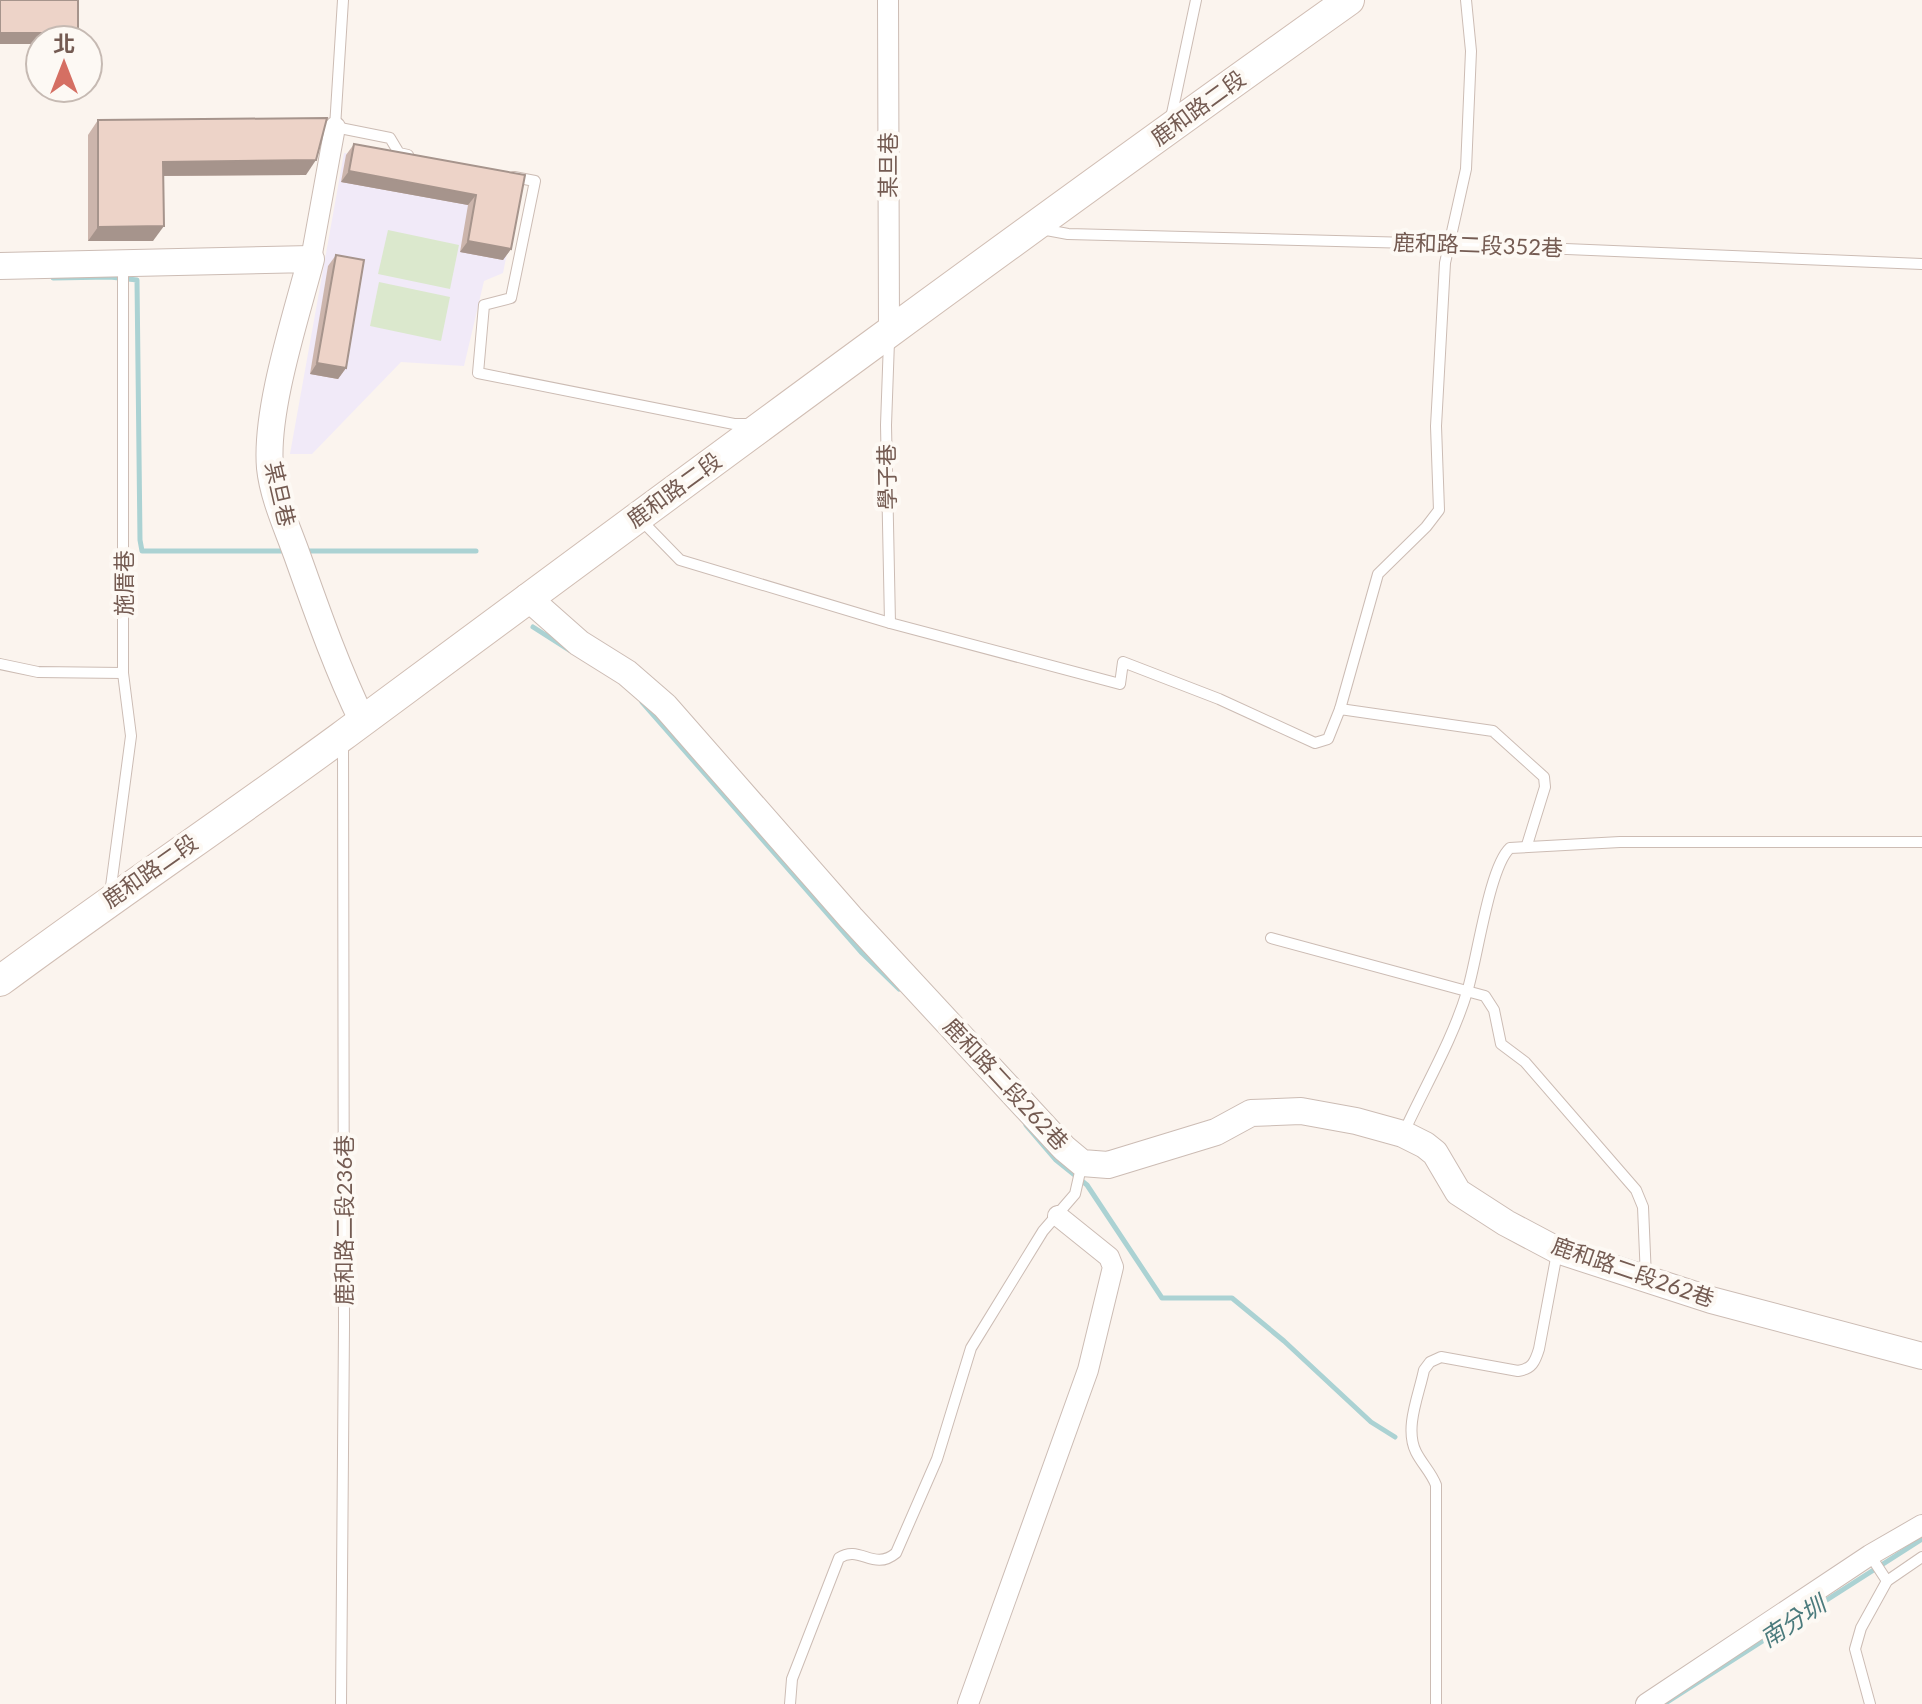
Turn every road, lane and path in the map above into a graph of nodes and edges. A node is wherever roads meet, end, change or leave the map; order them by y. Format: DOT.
graph roads {
  1 [pos="343,0"];
  2 [pos="888,0"];
  3 [pos="1196,0"];
  4 [pos="1349,0"];
  5 [pos="1466,0"];
  6 [pos="335,127"];
  7 [pos="1169,128"];
  8 [pos="414,156"];
  9 [pos="505,175"];
  10 [pos="1035,228"];
  11 [pos="1449,244"];
  12 [pos="311,259"];
  13 [pos="123,263"];
  14 [pos="1922,264"];
  15 [pos="0,266"];
  16 [pos="889,330"];
  17 [pos="766,424"];
  18 [pos="637,516"];
  19 [pos="527,597"];
  20 [pos="890,623"];
  21 [pos="0,664"];
  22 [pos="123,673"];
  23 [pos="1340,709"];
  24 [pos="352,727"];
  25 [pos="1922,842"];
  26 [pos="1527,845"];
  27 [pos="110,900"];
  28 [pos="1271,938"];
  29 [pos="0,981"];
  30 [pos="1467,992"];
  31 [pos="1403,1134"];
  32 [pos="1082,1163"];
  33 [pos="1058,1216"];
  34 [pos="1557,1250"];
  35 [pos="1647,1280"];
  36 [pos="1922,1356"];
  37 [pos="1922,1525"];
  38 [pos="1870,1555"];
  39 [pos="1922,1557"];
  40 [pos="1887,1581"];
  41 [pos="341,1704"];
  42 [pos="790,1704"];
  43 [pos="968,1704"];
  44 [pos="1436,1704"];
  45 [pos="1646,1704"];
  46 [pos="1870,1704"];
  1 -- 6 [label="lane"];
  2 -- 16 [label="street, 某旦巷"];
  3 -- 7 [label="lane"];
  4 -- 7 [label="main road, 鹿和路二段"];
  5 -- 11 [label="lane"];
  6 -- 8 [label="lane"];
  6 -- 12 [label="street"];
  7 -- 10 [label="main road, 鹿和路二段"];
  9 -- 17 [label="lane"];
  10 -- 11 [label="lane, 鹿和路二段352巷"];
  10 -- 16 [label="main road, 鹿和路二段"];
  11 -- 14 [label="lane, 鹿和路二段352巷"];
  11 -- 23 [label="lane"];
  12 -- 13 [label="street"];
  12 -- 24 [label="street, 某旦巷"];
  13 -- 15 [label="street"];
  13 -- 22 [label="lane, 施厝巷"];
  16 -- 17 [label="main road, 鹿和路二段"];
  16 -- 20 [label="lane, 學子巷"];
  17 -- 18 [label="main road, 鹿和路二段"];
  18 -- 19 [label="main road, 鹿和路二段"];
  18 -- 20 [label="lane"];
  19 -- 24 [label="main road, 鹿和路二段"];
  19 -- 32 [label="street, 鹿和路二段262巷"];
  20 -- 23 [label="lane"];
  21 -- 22 [label="lane"];
  22 -- 27 [label="lane, 施厝巷"];
  23 -- 26 [label="lane"];
  24 -- 27 [label="main road, 鹿和路二段"];
  24 -- 41 [label="lane, 鹿和路二段236巷"];
  25 -- 26 [label="lane"];
  26 -- 30 [label="lane"];
  27 -- 29 [label="main road, 鹿和路二段"];
  28 -- 30 [label="lane"];
  30 -- 31 [label="lane"];
  30 -- 35 [label="lane"];
  31 -- 32 [label="street, 鹿和路二段262巷"];
  31 -- 34 [label="street, 鹿和路二段262巷"];
  32 -- 33 [label="lane"];
  33 -- 42 [label="lane"];
  33 -- 43 [label="street"];
  34 -- 35 [label="street, 鹿和路二段262巷"];
  34 -- 44 [label="lane"];
  35 -- 36 [label="street, 鹿和路二段262巷"];
  37 -- 38 [label="street"];
  38 -- 40 [label="lane"];
  38 -- 45 [label="street"];
  39 -- 40 [label="lane"];
  40 -- 46 [label="lane"];
}
